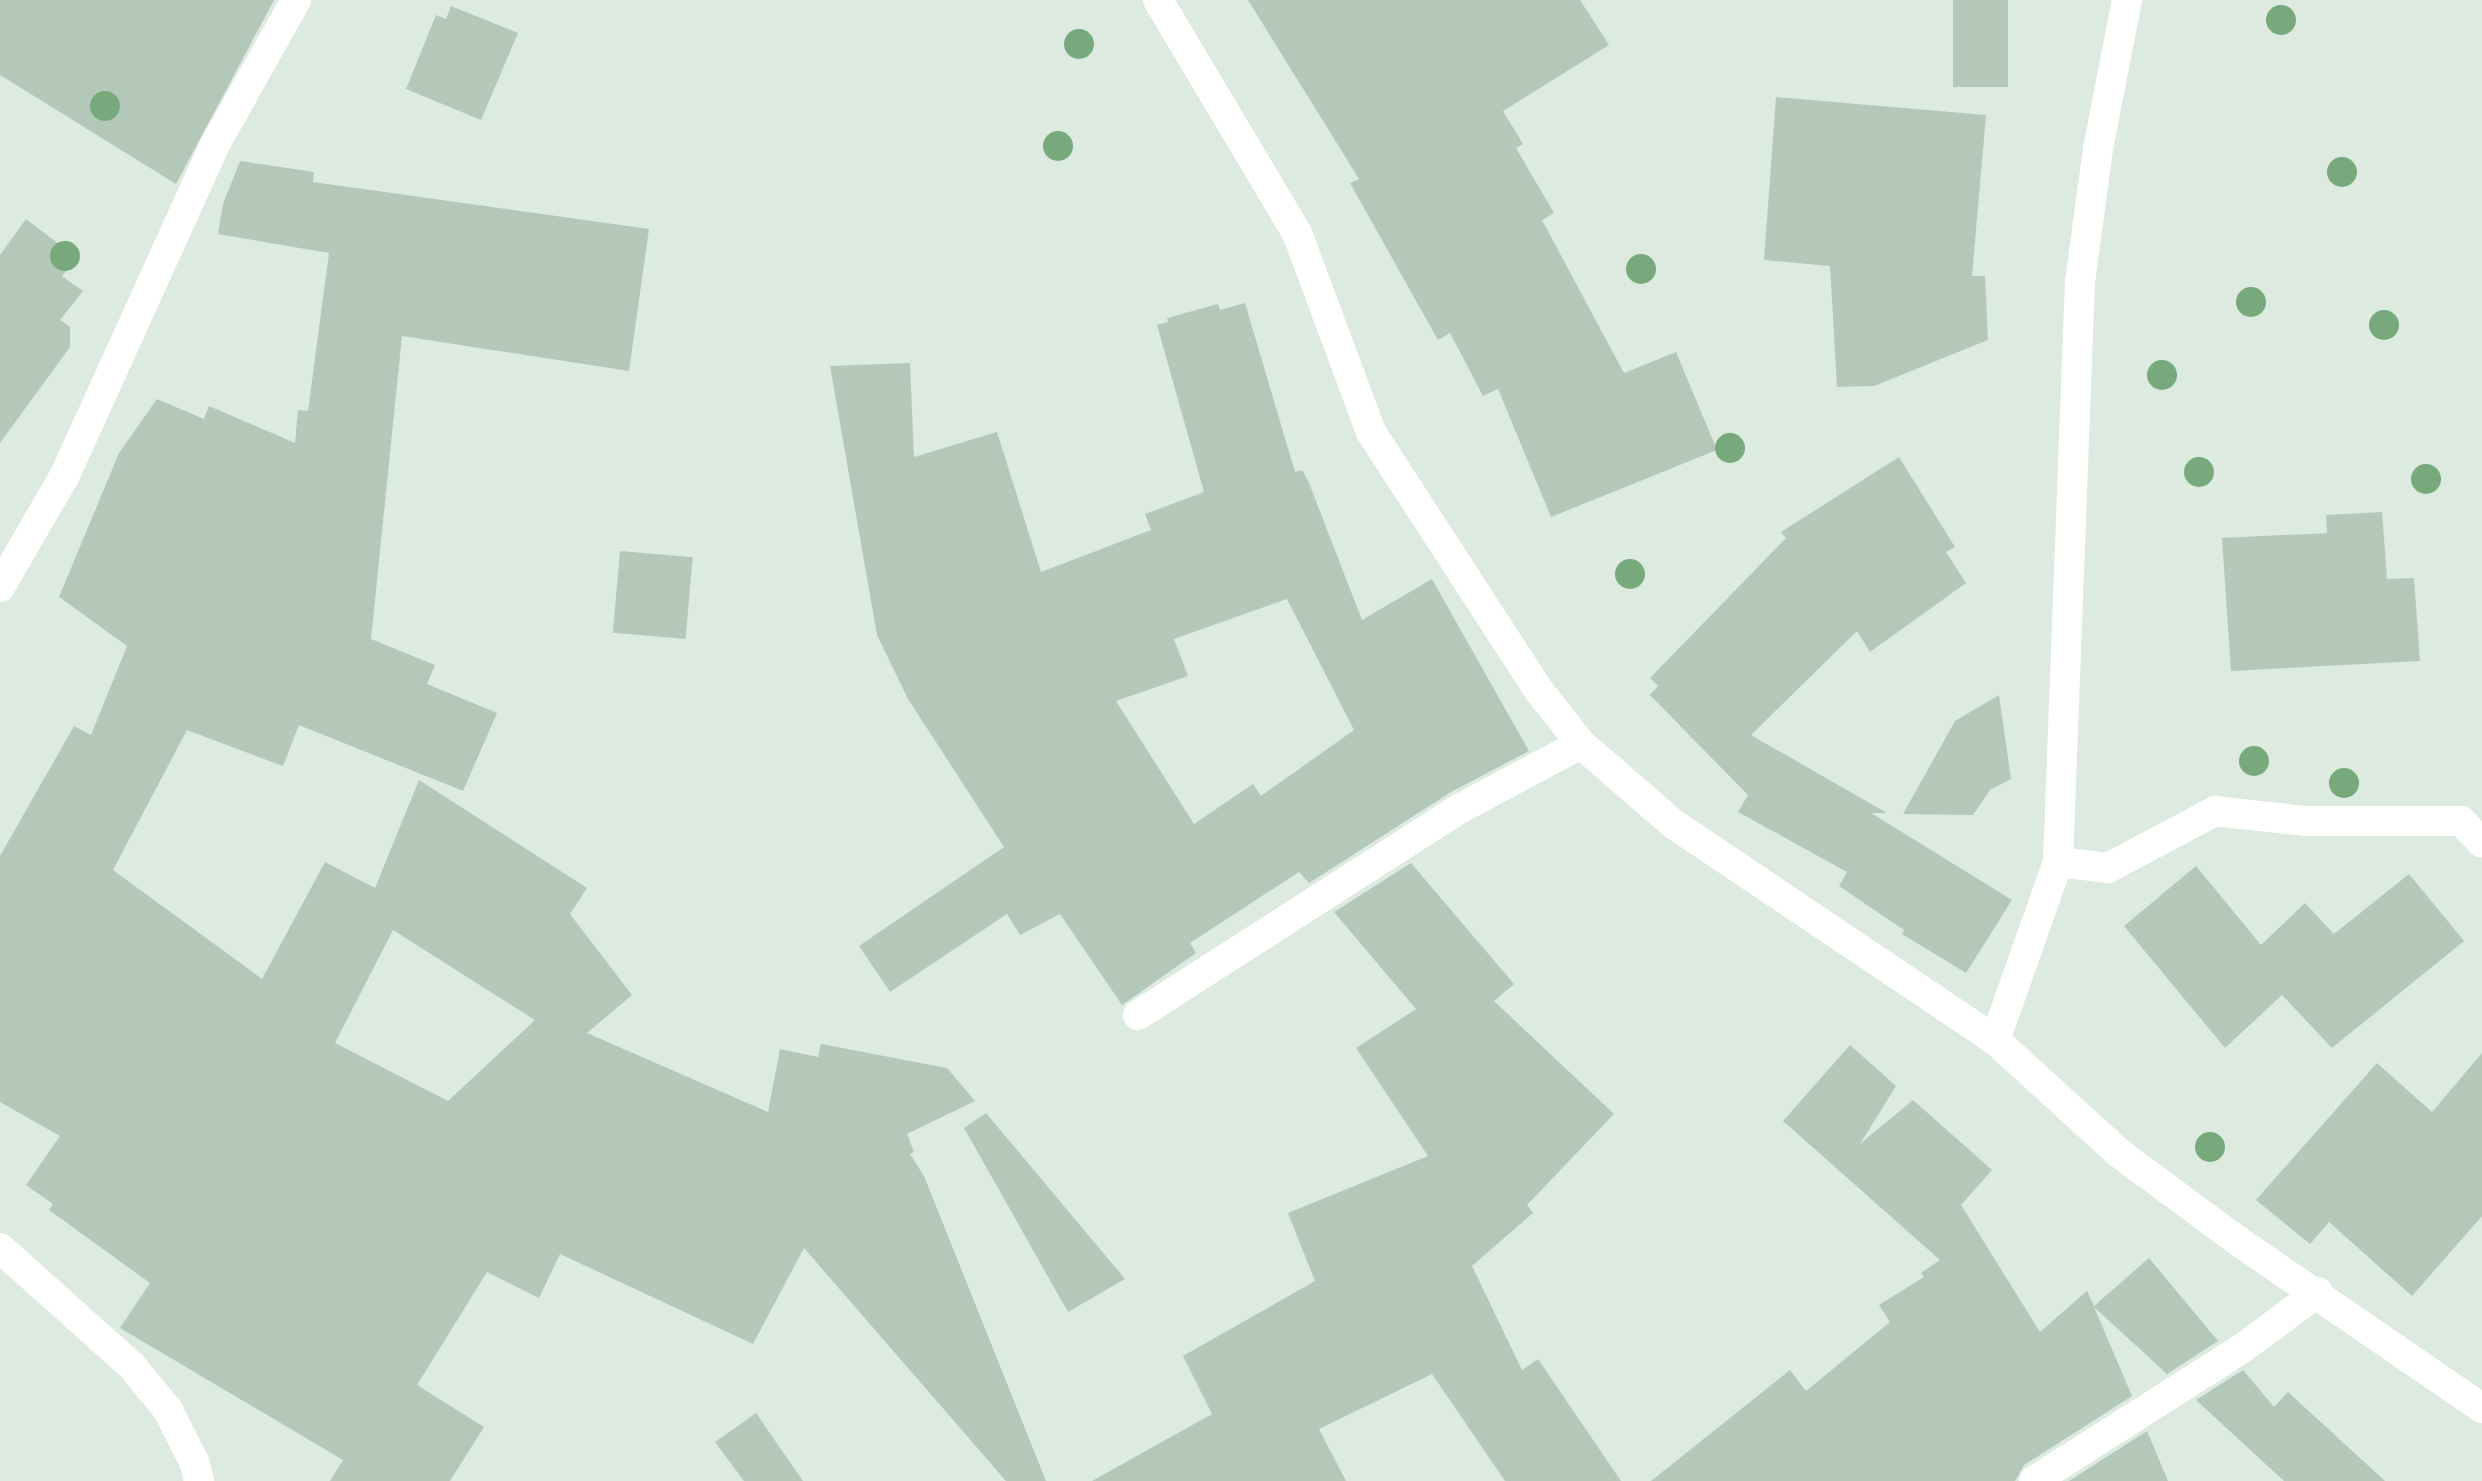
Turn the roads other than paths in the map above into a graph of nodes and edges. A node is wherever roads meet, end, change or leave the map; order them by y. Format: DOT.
graph roads {
  1 [pos="296,0"];
  2 [pos="1158,0"];
  3 [pos="2127,0"];
  4 [pos="0,587"];
  5 [pos="1581,744"];
  6 [pos="2482,843"];
  7 [pos="2058,862"];
  8 [pos="1138,1015"];
  9 [pos="1995,1040"];
  10 [pos="0,1248"];
  11 [pos="2318,1292"];
  12 [pos="2482,1408"];
  13 [pos="199,1481"];
  14 [pos="2034,1481"];
  1 -- 4 [label="street"];
  2 -- 5 [label="street"];
  3 -- 7 [label="street"];
  5 -- 8 [label="street"];
  5 -- 9 [label="street"];
  6 -- 7 [label="street"];
  7 -- 9 [label="street"];
  9 -- 11 [label="street"];
  10 -- 13 [label="street"];
  11 -- 12 [label="street"];
  11 -- 14 [label="street"];
}
